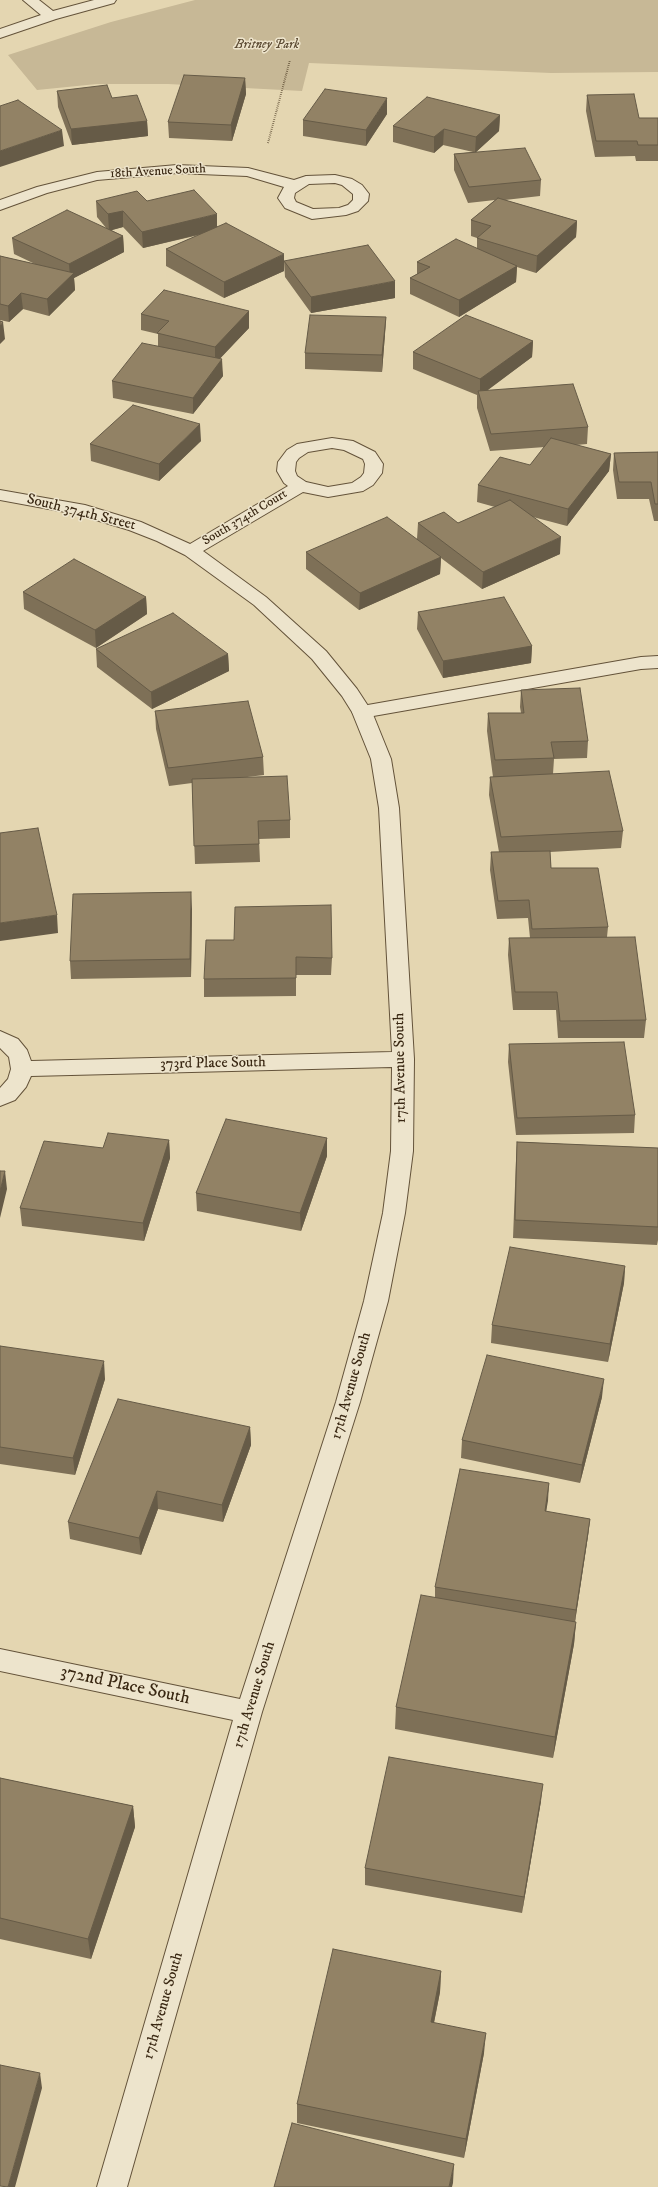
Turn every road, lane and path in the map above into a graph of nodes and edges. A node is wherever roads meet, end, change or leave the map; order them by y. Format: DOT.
graph roads {
  1 [pos="30,0"];
  2 [pos="109,0"];
  3 [pos="51,16"];
  4 [pos="0,34"];
  5 [pos="290,60"];
  6 [pos="260,175"];
  7 [pos="295,185"];
  8 [pos="0,204"];
  9 [pos="300,486"];
  10 [pos="0,495"];
  11 [pos="191,551"];
  12 [pos="260,601"];
  13 [pos="658,662"];
  14 [pos="362,712"];
  15 [pos="0,1038"];
  16 [pos="403,1059"];
  17 [pos="22,1069"];
  18 [pos="0,1098"];
  19 [pos="0,1660"];
  20 [pos="249,1712"];
  21 [pos="112,2187"];
  1 -- 3 [label="street"];
  2 -- 3 [label="street"];
  3 -- 4 [label="street"];
  5 -- 6 [label="path"];
  6 -- 7 [label="street, 18th Avenue South"];
  6 -- 8 [label="street, 18th Avenue South"];
  9 -- 9 [label="street, South 374th Court"];
  9 -- 11 [label="street, South 374th Court"];
  10 -- 11 [label="street, South 374th Street"];
  11 -- 12 [label="street, South 374th Street"];
  12 -- 14 [label="street, 17th Avenue South"];
  13 -- 14 [label="street"];
  14 -- 16 [label="street, 17th Avenue South"];
  15 -- 17 [label="street"];
  16 -- 17 [label="street, 373rd Place South"];
  16 -- 20 [label="street, 17th Avenue South"];
  17 -- 18 [label="street"];
  19 -- 20 [label="street, 372nd Place South"];
  20 -- 21 [label="street, 17th Avenue South"];
}
